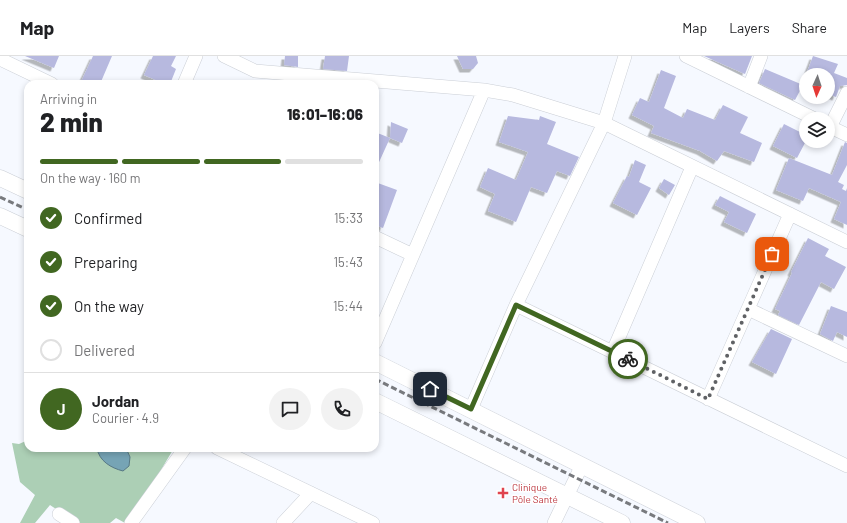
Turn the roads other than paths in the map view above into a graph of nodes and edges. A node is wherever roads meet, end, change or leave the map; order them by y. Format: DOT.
graph roads {
  1 [pos="196,56"];
  2 [pos="224,56"];
  3 [pos="625,56"];
  4 [pos="686,56"];
  5 [pos="761,56"];
  6 [pos="0,59"];
  7 [pos="44,80"];
  8 [pos="186,80"];
  9 [pos="357,80"];
  10 [pos="379,82"];
  11 [pos="749,87"];
  12 [pos="484,90"];
  13 [pos="847,93"];
  14 [pos="800,112"];
  15 [pos="835,115"];
  16 [pos="604,123"];
  17 [pos="835,129"];
  18 [pos="847,135"];
  19 [pos="692,167"];
  20 [pos="0,178"];
  21 [pos="24,190"];
  22 [pos="790,214"];
  23 [pos="0,216"];
  24 [pos="24,227"];
  25 [pos="379,240"];
  26 [pos="847,242"];
  27 [pos="412,255"];
  28 [pos="516,305"];
  29 [pos="748,309"];
  30 [pos="379,333"];
  31 [pos="613,351"];
  32 [pos="847,356"];
  33 [pos="379,364"];
  34 [pos="708,399"];
  35 [pos="379,403"];
  36 [pos="471,409"];
  37 [pos="182,452"];
  38 [pos="225,452"];
  39 [pos="582,465"];
  40 [pos="847,466"];
  41 [pos="310,493"];
  42 [pos="567,496"];
  43 [pos="59,514"];
  44 [pos="73,523"];
  45 [pos="131,523"];
  46 [pos="283,523"];
  47 [pos="373,523"];
  48 [pos="554,523"];
  49 [pos="622,523"];
  50 [pos="697,523"];
  1 -- 8 [label="street"];
  2 -- 9 [label="street"];
  3 -- 16 [label="street"];
  4 -- 11 [label="street"];
  5 -- 11 [label="street"];
  6 -- 7 [label="street"];
  10 -- 12 [label="street"];
  11 -- 14 [label="street"];
  12 -- 16 [label="street"];
  12 -- 27 [label="street"];
  13 -- 15 [label="street"];
  16 -- 19 [label="street"];
  16 -- 28 [label="street"];
  17 -- 18 [label="street"];
  19 -- 22 [label="street"];
  19 -- 31 [label="street"];
  20 -- 21 [label="main road"];
  22 -- 26 [label="street"];
  22 -- 29 [label="street"];
  23 -- 24 [label="main road"];
  25 -- 27 [label="street"];
  27 -- 30 [label="street"];
  28 -- 31 [label="street"];
  28 -- 36 [label="street"];
  29 -- 32 [label="street"];
  29 -- 34 [label="street"];
  31 -- 34 [label="street"];
  33 -- 36 [label="main road"];
  34 -- 40 [label="street"];
  35 -- 42 [label="main road"];
  36 -- 39 [label="main road"];
  37 -- 45 [label="street"];
  38 -- 41 [label="street"];
  39 -- 42 [label="street"];
  39 -- 50 [label="main road"];
  41 -- 46 [label="street"];
  41 -- 47 [label="street"];
  42 -- 48 [label="street"];
  42 -- 49 [label="main road"];
  43 -- 44 [label="street"];
}
